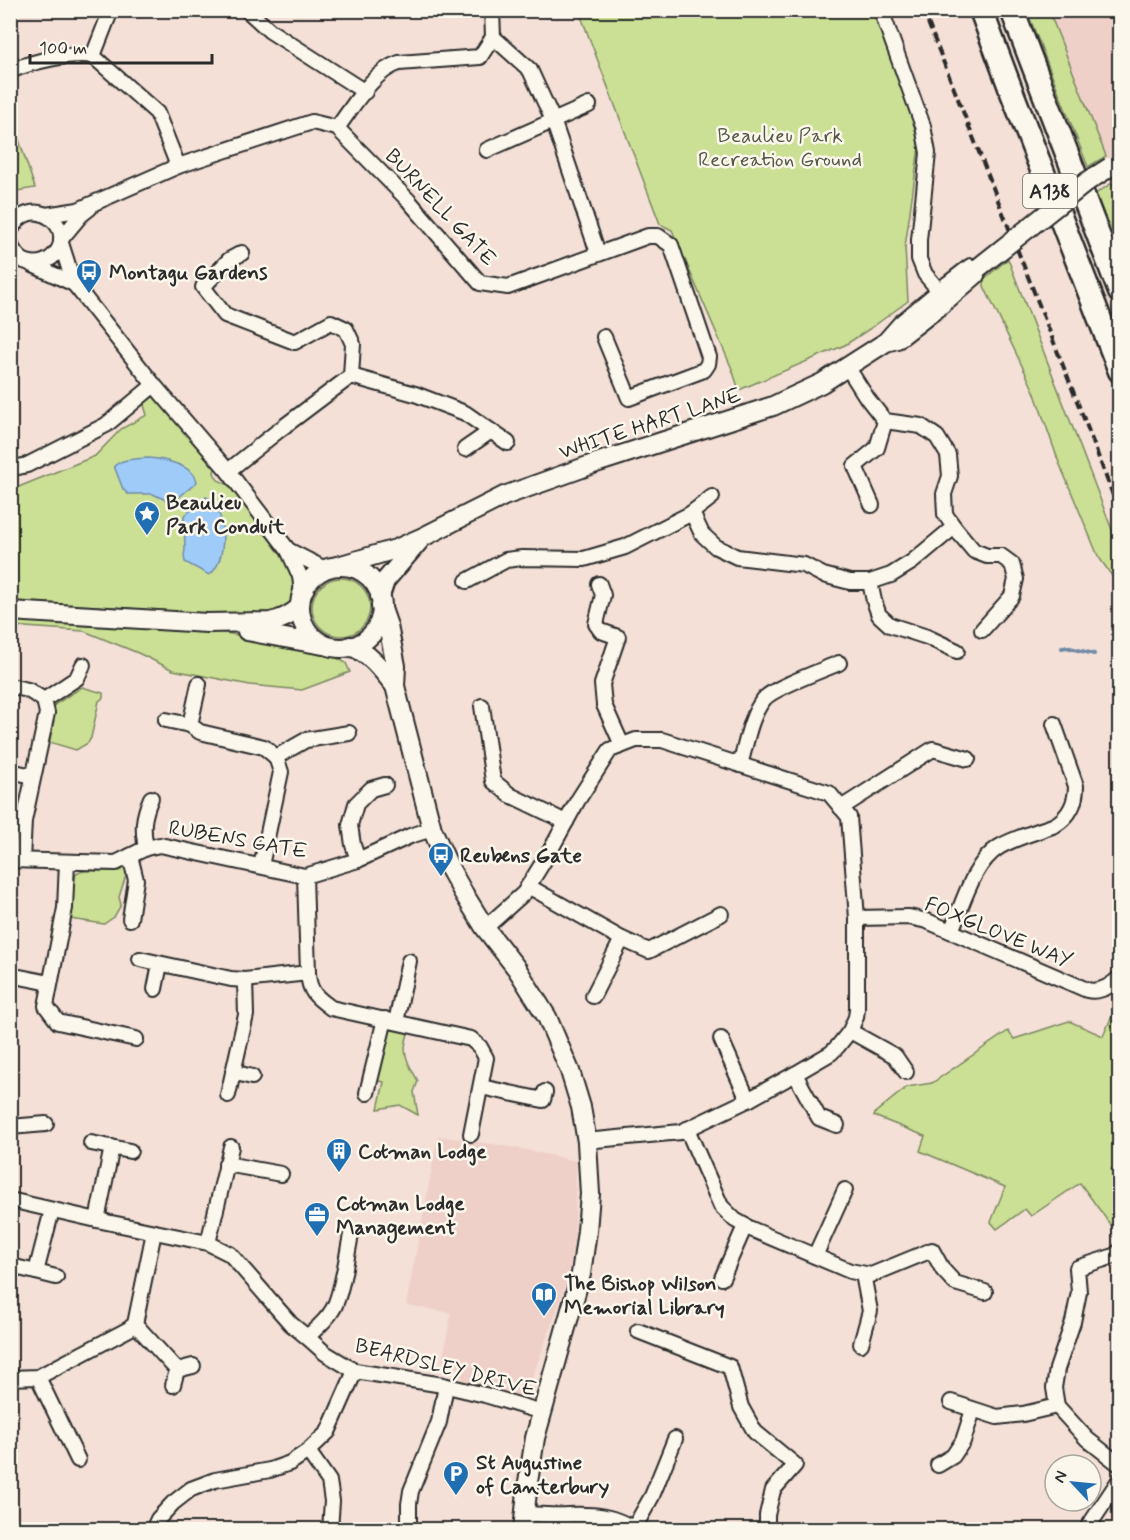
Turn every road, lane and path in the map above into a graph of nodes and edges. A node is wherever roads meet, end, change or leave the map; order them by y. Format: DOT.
graph roads {
  1 [pos="111,10"];
  2 [pos="247,10"];
  3 [pos="492,10"];
  4 [pos="881,10"];
  5 [pos="981,10"];
  6 [pos="1012,10"];
  7 [pos="493,36"];
  8 [pos="93,56"];
  9 [pos="10,70"];
  10 [pos="365,92"];
  11 [pos="589,105"];
  12 [pos="553,120"];
  13 [pos="337,128"];
  14 [pos="487,150"];
  15 [pos="1115,164"];
  16 [pos="178,166"];
  17 [pos="99,202"];
  18 [pos="46,215"];
  19 [pos="10,232"];
  20 [pos="61,241"];
  21 [pos="10,243"];
  22 [pos="242,253"];
  23 [pos="598,253"];
  24 [pos="22,262"];
  25 [pos="978,268"];
  26 [pos="74,284"];
  27 [pos="1119,292"];
  28 [pos="941,293"];
  29 [pos="604,337"];
  30 [pos="886,342"];
  31 [pos="848,368"];
  32 [pos="1119,371"];
  33 [pos="351,376"];
  34 [pos="154,385"];
  35 [pos="885,421"];
  36 [pos="490,431"];
  37 [pos="507,443"];
  38 [pos="465,449"];
  39 [pos="10,469"];
  40 [pos="228,471"];
  41 [pos="712,497"];
  42 [pos="872,505"];
  43 [pos="690,514"];
  44 [pos="954,527"];
  45 [pos="423,537"];
  46 [pos="288,550"];
  47 [pos="332,567"];
  48 [pos="467,581"];
  49 [pos="870,582"];
  50 [pos="599,584"];
  51 [pos="301,600"];
  52 [pos="381,601"];
  53 [pos="10,611"];
  54 [pos="207,623"];
  55 [pos="982,630"];
  56 [pos="328,645"];
  57 [pos="350,646"];
  58 [pos="957,651"];
  59 [pos="839,663"];
  60 [pos="83,665"];
  61 [pos="199,684"];
  62 [pos="10,686"];
  63 [pos="395,686"];
  64 [pos="44,700"];
  65 [pos="482,706"];
  66 [pos="166,720"];
  67 [pos="1054,724"];
  68 [pos="190,725"];
  69 [pos="349,733"];
  70 [pos="622,745"];
  71 [pos="276,757"];
  72 [pos="968,759"];
  73 [pos="740,765"];
  74 [pos="10,771"];
  75 [pos="33,776"];
  76 [pos="385,785"];
  77 [pos="151,798"];
  78 [pos="841,808"];
  79 [pos="566,822"];
  80 [pos="432,829"];
  81 [pos="146,848"];
  82 [pos="130,856"];
  83 [pos="16,860"];
  84 [pos="358,860"];
  85 [pos="68,862"];
  86 [pos="261,866"];
  87 [pos="305,876"];
  88 [pos="528,886"];
  89 [pos="721,914"];
  90 [pos="856,918"];
  91 [pos="130,919"];
  92 [pos="485,928"];
  93 [pos="951,931"];
  94 [pos="622,939"];
  95 [pos="140,959"];
  96 [pos="409,961"];
  97 [pos="160,964"];
  98 [pos="308,973"];
  99 [pos="10,975"];
  100 [pos="1119,977"];
  101 [pos="245,980"];
  102 [pos="50,983"];
  103 [pos="155,989"];
  104 [pos="593,996"];
  105 [pos="391,1021"];
  106 [pos="850,1031"];
  107 [pos="136,1039"];
  108 [pos="721,1039"];
  109 [pos="233,1072"];
  110 [pos="906,1072"];
  111 [pos="795,1074"];
  112 [pos="252,1077"];
  113 [pos="481,1087"];
  114 [pos="544,1092"];
  115 [pos="367,1093"];
  116 [pos="228,1095"];
  117 [pos="748,1100"];
  118 [pos="46,1124"];
  119 [pos="837,1125"];
  120 [pos="10,1127"];
  121 [pos="687,1129"];
  122 [pos="471,1134"];
  123 [pos="587,1142"];
  124 [pos="91,1143"];
  125 [pos="231,1147"];
  126 [pos="112,1148"];
  127 [pos="130,1151"];
  128 [pos="226,1164"];
  129 [pos="281,1174"];
  130 [pos="845,1190"];
  131 [pos="10,1200"];
  132 [pos="52,1210"];
  133 [pos="97,1220"];
  134 [pos="745,1226"];
  135 [pos="154,1232"];
  136 [pos="351,1235"];
  137 [pos="208,1243"];
  138 [pos="1119,1251"];
  139 [pos="815,1256"];
  140 [pos="15,1267"];
  141 [pos="36,1272"];
  142 [pos="863,1274"];
  143 [pos="56,1277"];
  144 [pos="722,1278"];
  145 [pos="985,1292"];
  146 [pos="135,1324"];
  147 [pos="638,1331"];
  148 [pos="307,1337"];
  149 [pos="861,1344"];
  150 [pos="193,1366"];
  151 [pos="177,1370"];
  152 [pos="355,1371"];
  153 [pos="38,1377"];
  154 [pos="10,1378"];
  155 [pos="173,1385"];
  156 [pos="446,1386"];
  157 [pos="951,1402"];
  158 [pos="1057,1406"];
  159 [pos="973,1410"];
  160 [pos="542,1412"];
  161 [pos="675,1439"];
  162 [pos="308,1451"];
  163 [pos="78,1460"];
  164 [pos="1119,1465"];
  165 [pos="938,1466"];
  166 [pos="1119,1479"];
  167 [pos="524,1522"];
  168 [pos="635,1529"];
  169 [pos="153,1530"];
  170 [pos="330,1530"];
  171 [pos="409,1530"];
  172 [pos="768,1530"];
  173 [pos="1086,1530"];
  1 -- 8 [label="street"];
  2 -- 10 [label="street"];
  3 -- 7 [label="street"];
  4 -- 28 [label="street"];
  5 -- 32 [label="main road, A138"];
  6 -- 27 [label="main road, A138"];
  7 -- 10 [label="street"];
  7 -- 12 [label="street"];
  8 -- 9 [label="street"];
  8 -- 16 [label="street"];
  10 -- 13 [label="street"];
  11 -- 12 [label="street"];
  12 -- 14 [label="street"];
  12 -- 23 [label="street"];
  13 -- 16 [label="street"];
  13 -- 23 [label="street, BURNELL GATE"];
  15 -- 25 [label="street, WHITE HART LANE, bridge"];
  16 -- 17 [label="street"];
  17 -- 18 [label="street"];
  17 -- 20 [label="street"];
  18 -- 19 [label="street"];
  18 -- 20 [label="street"];
  20 -- 24 [label="street"];
  20 -- 26 [label="street"];
  21 -- 24 [label="street"];
  22 -- 33 [label="street"];
  23 -- 29 [label="street, BURNELL GATE"];
  24 -- 26 [label="street"];
  25 -- 28 [label="street, WHITE HART LANE"];
  25 -- 30 [label="street, WHITE HART LANE"];
  26 -- 34 [label="street"];
  28 -- 30 [label="street, WHITE HART LANE"];
  30 -- 31 [label="street, WHITE HART LANE"];
  31 -- 35 [label="street"];
  31 -- 45 [label="street, WHITE HART LANE"];
  33 -- 36 [label="street"];
  33 -- 40 [label="street"];
  34 -- 39 [label="street"];
  34 -- 40 [label="street"];
  35 -- 42 [label="street"];
  35 -- 44 [label="street"];
  36 -- 37 [label="street"];
  36 -- 38 [label="street"];
  40 -- 46 [label="street"];
  41 -- 43 [label="street"];
  43 -- 48 [label="street"];
  43 -- 49 [label="street"];
  44 -- 49 [label="street"];
  44 -- 55 [label="street"];
  45 -- 47 [label="street, WHITE HART LANE"];
  45 -- 52 [label="street, WHITE HART LANE"];
  46 -- 47 [label="street"];
  46 -- 51 [label="street"];
  47 -- 51 [label="street"];
  47 -- 52 [label="street"];
  49 -- 58 [label="street"];
  50 -- 70 [label="street"];
  51 -- 54 [label="street"];
  51 -- 56 [label="street"];
  52 -- 57 [label="street"];
  52 -- 63 [label="street"];
  53 -- 54 [label="street"];
  54 -- 56 [label="street"];
  56 -- 57 [label="street"];
  57 -- 63 [label="street"];
  59 -- 73 [label="street"];
  60 -- 64 [label="street"];
  61 -- 68 [label="street"];
  62 -- 64 [label="street"];
  63 -- 80 [label="street"];
  64 -- 75 [label="street"];
  65 -- 79 [label="street"];
  66 -- 68 [label="street"];
  67 -- 93 [label="street"];
  68 -- 71 [label="street"];
  69 -- 71 [label="street"];
  70 -- 73 [label="street"];
  70 -- 79 [label="street"];
  71 -- 86 [label="street"];
  72 -- 78 [label="street"];
  73 -- 78 [label="street"];
  74 -- 75 [label="street"];
  75 -- 83 [label="street"];
  76 -- 84 [label="street"];
  77 -- 81 [label="street, RUBENS GATE"];
  78 -- 90 [label="street"];
  79 -- 88 [label="street"];
  80 -- 84 [label="street, RUBENS GATE"];
  80 -- 92 [label="street"];
  81 -- 82 [label="street, RUBENS GATE"];
  81 -- 86 [label="street, RUBENS GATE"];
  82 -- 85 [label="street, RUBENS GATE"];
  82 -- 91 [label="street"];
  83 -- 85 [label="street, RUBENS GATE"];
  84 -- 87 [label="street, RUBENS GATE"];
  85 -- 102 [label="street"];
  86 -- 87 [label="street, RUBENS GATE"];
  87 -- 98 [label="street"];
  88 -- 92 [label="street"];
  88 -- 94 [label="street"];
  89 -- 94 [label="street"];
  90 -- 93 [label="street, FOXGLOVE WAY"];
  90 -- 106 [label="street"];
  92 -- 123 [label="street"];
  93 -- 100 [label="street, FOXGLOVE WAY"];
  94 -- 104 [label="street"];
  95 -- 97 [label="street"];
  96 -- 105 [label="street"];
  97 -- 101 [label="street"];
  97 -- 103 [label="street"];
  98 -- 101 [label="street"];
  98 -- 105 [label="street"];
  99 -- 102 [label="street"];
  101 -- 109 [label="street"];
  102 -- 107 [label="street"];
  105 -- 113 [label="street"];
  105 -- 115 [label="street"];
  106 -- 110 [label="street"];
  106 -- 111 [label="street"];
  108 -- 117 [label="street"];
  109 -- 112 [label="street"];
  109 -- 116 [label="street"];
  111 -- 117 [label="street"];
  111 -- 119 [label="street"];
  113 -- 114 [label="street"];
  113 -- 122 [label="street"];
  117 -- 121 [label="street"];
  118 -- 120 [label="street"];
  121 -- 123 [label="street"];
  121 -- 134 [label="street"];
  123 -- 160 [label="street"];
  124 -- 126 [label="street"];
  125 -- 128 [label="street"];
  126 -- 127 [label="street"];
  126 -- 133 [label="street"];
  128 -- 129 [label="street"];
  128 -- 137 [label="street"];
  130 -- 139 [label="street"];
  131 -- 132 [label="street, BEARDSLEY DRIVE"];
  132 -- 133 [label="street, BEARDSLEY DRIVE"];
  132 -- 141 [label="street"];
  133 -- 135 [label="street, BEARDSLEY DRIVE"];
  134 -- 139 [label="street"];
  134 -- 144 [label="street"];
  135 -- 137 [label="street, BEARDSLEY DRIVE"];
  135 -- 146 [label="street"];
  136 -- 148 [label="street"];
  137 -- 148 [label="street, BEARDSLEY DRIVE"];
  138 -- 158 [label="street"];
  139 -- 142 [label="street"];
  140 -- 141 [label="street"];
  141 -- 143 [label="street"];
  142 -- 145 [label="street"];
  142 -- 149 [label="street"];
  146 -- 151 [label="street"];
  146 -- 153 [label="street"];
  147 -- 172 [label="street"];
  148 -- 152 [label="street, BEARDSLEY DRIVE"];
  150 -- 151 [label="street"];
  151 -- 155 [label="street"];
  152 -- 156 [label="street, BEARDSLEY DRIVE"];
  152 -- 162 [label="street"];
  153 -- 154 [label="street"];
  153 -- 163 [label="street"];
  156 -- 160 [label="street, BEARDSLEY DRIVE"];
  156 -- 171 [label="street"];
  157 -- 159 [label="street"];
  158 -- 159 [label="street"];
  158 -- 164 [label="street"];
  159 -- 165 [label="street"];
  160 -- 167 [label="street"];
  161 -- 168 [label="street"];
  162 -- 169 [label="street"];
  162 -- 170 [label="street"];
  166 -- 173 [label="street"];
  167 -- 168 [label="street"];
}
